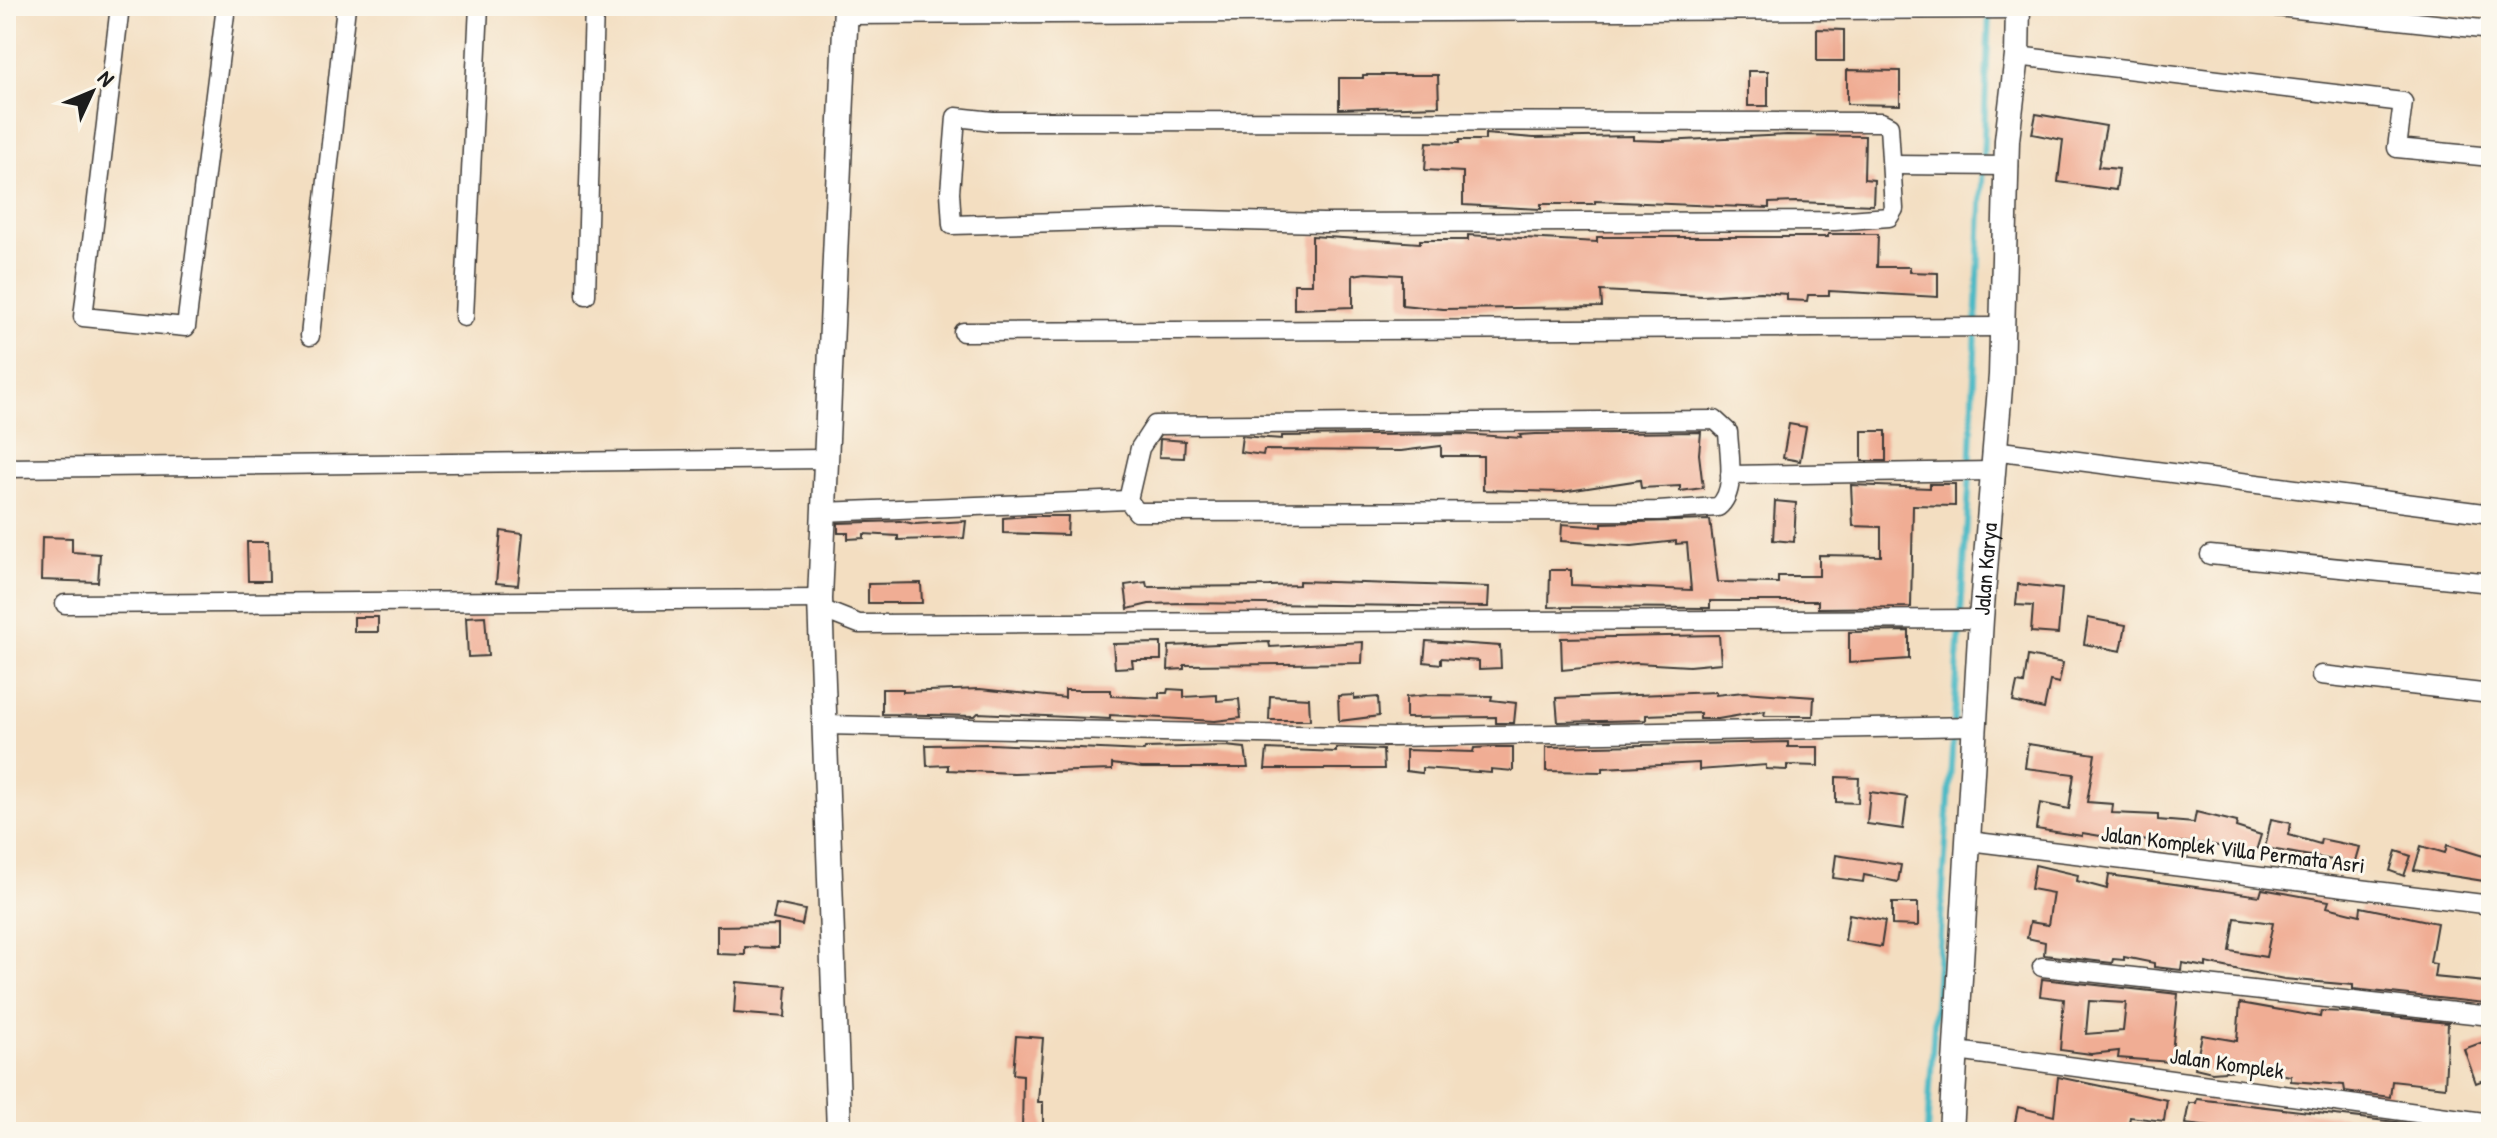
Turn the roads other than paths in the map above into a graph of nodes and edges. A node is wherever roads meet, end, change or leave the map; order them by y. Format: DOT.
graph roads {
  1 [pos="120,6"];
  2 [pos="226,6"];
  3 [pos="346,6"];
  4 [pos="479,6"];
  5 [pos="594,6"];
  6 [pos="2268,6"];
  7 [pos="2012,8"];
  8 [pos="846,10"];
  9 [pos="2491,30"];
  10 [pos="2017,56"];
  11 [pos="2491,157"];
  12 [pos="2003,164"];
  13 [pos="1893,165"];
  14 [pos="586,295"];
  15 [pos="464,317"];
  16 [pos="2003,327"];
  17 [pos="963,332"];
  18 [pos="310,336"];
  19 [pos="824,459"];
  20 [pos="1982,466"];
  21 [pos="6,468"];
  22 [pos="1730,475"];
  23 [pos="1128,500"];
  24 [pos="822,512"];
  25 [pos="2491,514"];
  26 [pos="2210,555"];
  27 [pos="2491,583"];
  28 [pos="65,604"];
  29 [pos="820,604"];
  30 [pos="1976,619"];
  31 [pos="2321,675"];
  32 [pos="2491,694"];
  33 [pos="824,725"];
  34 [pos="1968,727"];
  35 [pos="1969,841"];
  36 [pos="2491,905"];
  37 [pos="2042,967"];
  38 [pos="2491,1016"];
  39 [pos="1957,1051"];
  40 [pos="2491,1123"];
  41 [pos="839,1132"];
  42 [pos="1951,1132"];
  1 -- 2 [label="street"];
  3 -- 18 [label="street"];
  4 -- 15 [label="street"];
  5 -- 14 [label="street"];
  6 -- 9 [label="street"];
  7 -- 8 [label="street"];
  7 -- 10 [label="street, Jalan Karya"];
  8 -- 19 [label="street"];
  10 -- 11 [label="street"];
  10 -- 12 [label="street, Jalan Karya"];
  12 -- 13 [label="street"];
  12 -- 16 [label="street, Jalan Karya"];
  13 -- 13 [label="street"];
  16 -- 17 [label="street"];
  16 -- 20 [label="street, Jalan Karya"];
  19 -- 21 [label="street"];
  19 -- 24 [label="street"];
  20 -- 22 [label="street"];
  20 -- 25 [label="street"];
  20 -- 30 [label="street, Jalan Karya"];
  22 -- 23 [label="street"];
  22 -- 23 [label="street"];
  23 -- 24 [label="street"];
  24 -- 29 [label="street"];
  26 -- 27 [label="street"];
  28 -- 29 [label="street"];
  29 -- 30 [label="street"];
  29 -- 33 [label="street"];
  30 -- 34 [label="street, Jalan Karya"];
  31 -- 32 [label="street"];
  33 -- 34 [label="street"];
  33 -- 41 [label="street"];
  34 -- 35 [label="street, Jalan Karya"];
  35 -- 36 [label="street, Jalan Komplek Villa Permata Asri"];
  35 -- 39 [label="street, Jalan Karya"];
  37 -- 38 [label="street"];
  39 -- 40 [label="street, Jalan Komplek"];
  39 -- 42 [label="street, Jalan Karya"];
}
